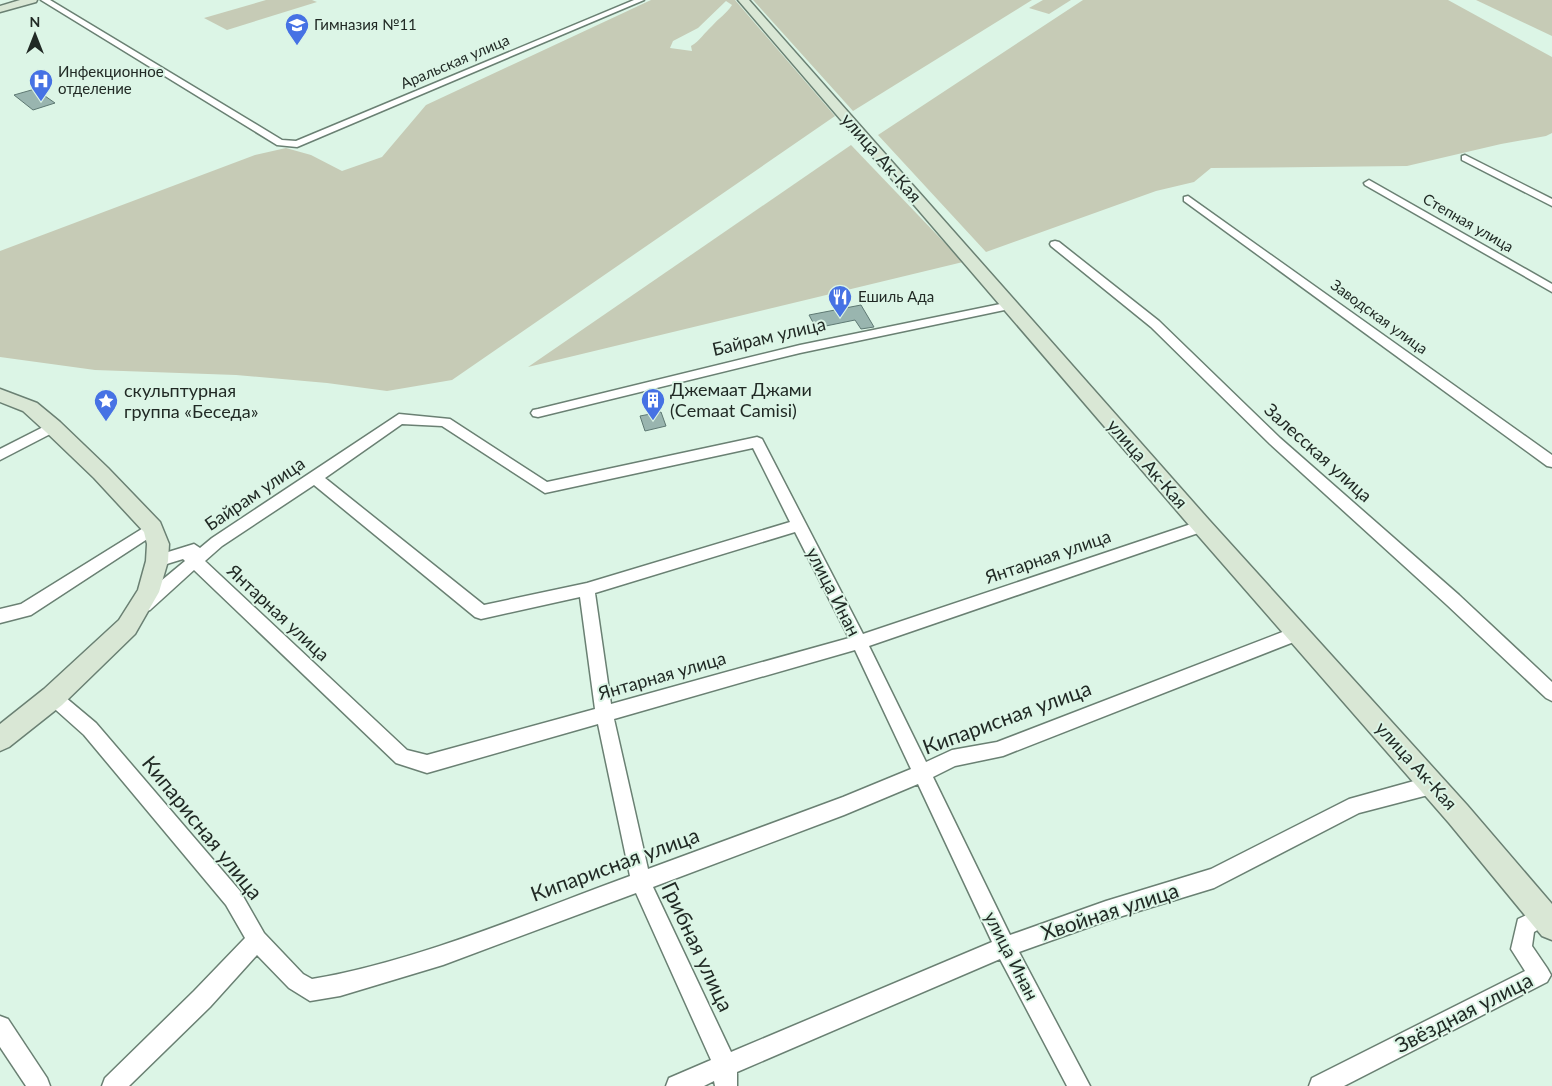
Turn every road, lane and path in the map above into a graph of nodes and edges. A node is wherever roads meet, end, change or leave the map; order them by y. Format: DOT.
graph roads {
  1 [pos="16,0"];
  2 [pos="32,0"];
  3 [pos="45,0"];
  4 [pos="640,0"];
  5 [pos="743,0"];
  6 [pos="0,4"];
  7 [pos="0,8"];
  8 [pos="1465,158"];
  9 [pos="1368,184"];
  10 [pos="1188,199"];
  11 [pos="1552,203"];
  12 [pos="1055,244"];
  13 [pos="1552,289"];
  14 [pos="1010,306"];
  15 [pos="0,395"];
  16 [pos="538,413"];
  17 [pos="398,419"];
  18 [pos="53,427"];
  19 [pos="0,455"];
  20 [pos="1552,462"];
  21 [pos="315,478"];
  22 [pos="799,525"];
  23 [pos="1202,526"];
  24 [pos="153,528"];
  25 [pos="191,557"];
  26 [pos="157,561"];
  27 [pos="587,589"];
  28 [pos="138,610"];
  29 [pos="0,616"];
  30 [pos="1298,633"];
  31 [pos="859,642"];
  32 [pos="1552,694"];
  33 [pos="53,697"];
  34 [pos="604,714"];
  35 [pos="0,739"];
  36 [pos="921,774"];
  37 [pos="1432,785"];
  38 [pos="641,882"];
  39 [pos="1548,922"];
  40 [pos="257,940"];
  41 [pos="1006,947"];
  42 [pos="0,1027"];
  43 [pos="725,1065"];
  44 [pos="39,1086"];
  45 [pos="112,1086"];
  46 [pos="677,1086"];
  47 [pos="726,1086"];
  48 [pos="1079,1086"];
  49 [pos="1320,1086"];
  1 -- 6 [label="main road"];
  2 -- 7 [label="main road"];
  3 -- 4 [label="street, Аральская улица"];
  5 -- 14 [label="main road, улица Ак-Кая"];
  8 -- 11 [label="street"];
  9 -- 13 [label="street, Степная улица"];
  10 -- 20 [label="street, Заводская улица"];
  12 -- 32 [label="street, Залесская улица"];
  14 -- 16 [label="street, Байрам улица"];
  14 -- 23 [label="main road, улица Ак-Кая"];
  15 -- 18 [label="main road"];
  17 -- 21 [label="street, Байрам улица"];
  17 -- 22 [label="street, улица Инан"];
  18 -- 19 [label="street"];
  18 -- 24 [label="main road"];
  21 -- 25 [label="street, Байрам улица"];
  21 -- 27 [label="street"];
  22 -- 27 [label="street"];
  22 -- 31 [label="street, улица Инан"];
  23 -- 30 [label="main road, улица Ак-Кая"];
  23 -- 31 [label="street, Янтарная улица"];
  24 -- 26 [label="main road"];
  24 -- 29 [label="street"];
  25 -- 26 [label="street"];
  25 -- 28 [label="street, Байрам улица"];
  25 -- 34 [label="street, Янтарная улица"];
  26 -- 28 [label="main road"];
  27 -- 34 [label="street, Грибная улица"];
  28 -- 33 [label="main road"];
  30 -- 36 [label="street, Кипарисная улица"];
  30 -- 37 [label="main road, улица Ак-Кая"];
  31 -- 34 [label="street, Янтарная улица"];
  31 -- 36 [label="street, улица Инан"];
  33 -- 35 [label="main road"];
  33 -- 40 [label="street, Кипарисная улица"];
  34 -- 38 [label="street, Грибная улица"];
  36 -- 38 [label="street, Кипарисная улица"];
  36 -- 41 [label="street, улица Инан"];
  37 -- 39 [label="main road, улица Ак-Кая"];
  37 -- 41 [label="street, Хвойная улица"];
  38 -- 40 [label="street, Кипарисная улица"];
  38 -- 43 [label="street, Грибная улица"];
  39 -- 49 [label="street, Звёздная улица"];
  40 -- 45 [label="street"];
  41 -- 43 [label="street, Хвойная улица"];
  41 -- 48 [label="street, улица Инан"];
  42 -- 44 [label="street"];
  43 -- 46 [label="street, Хвойная улица"];
  43 -- 47 [label="street, Грибная улица"];
}
